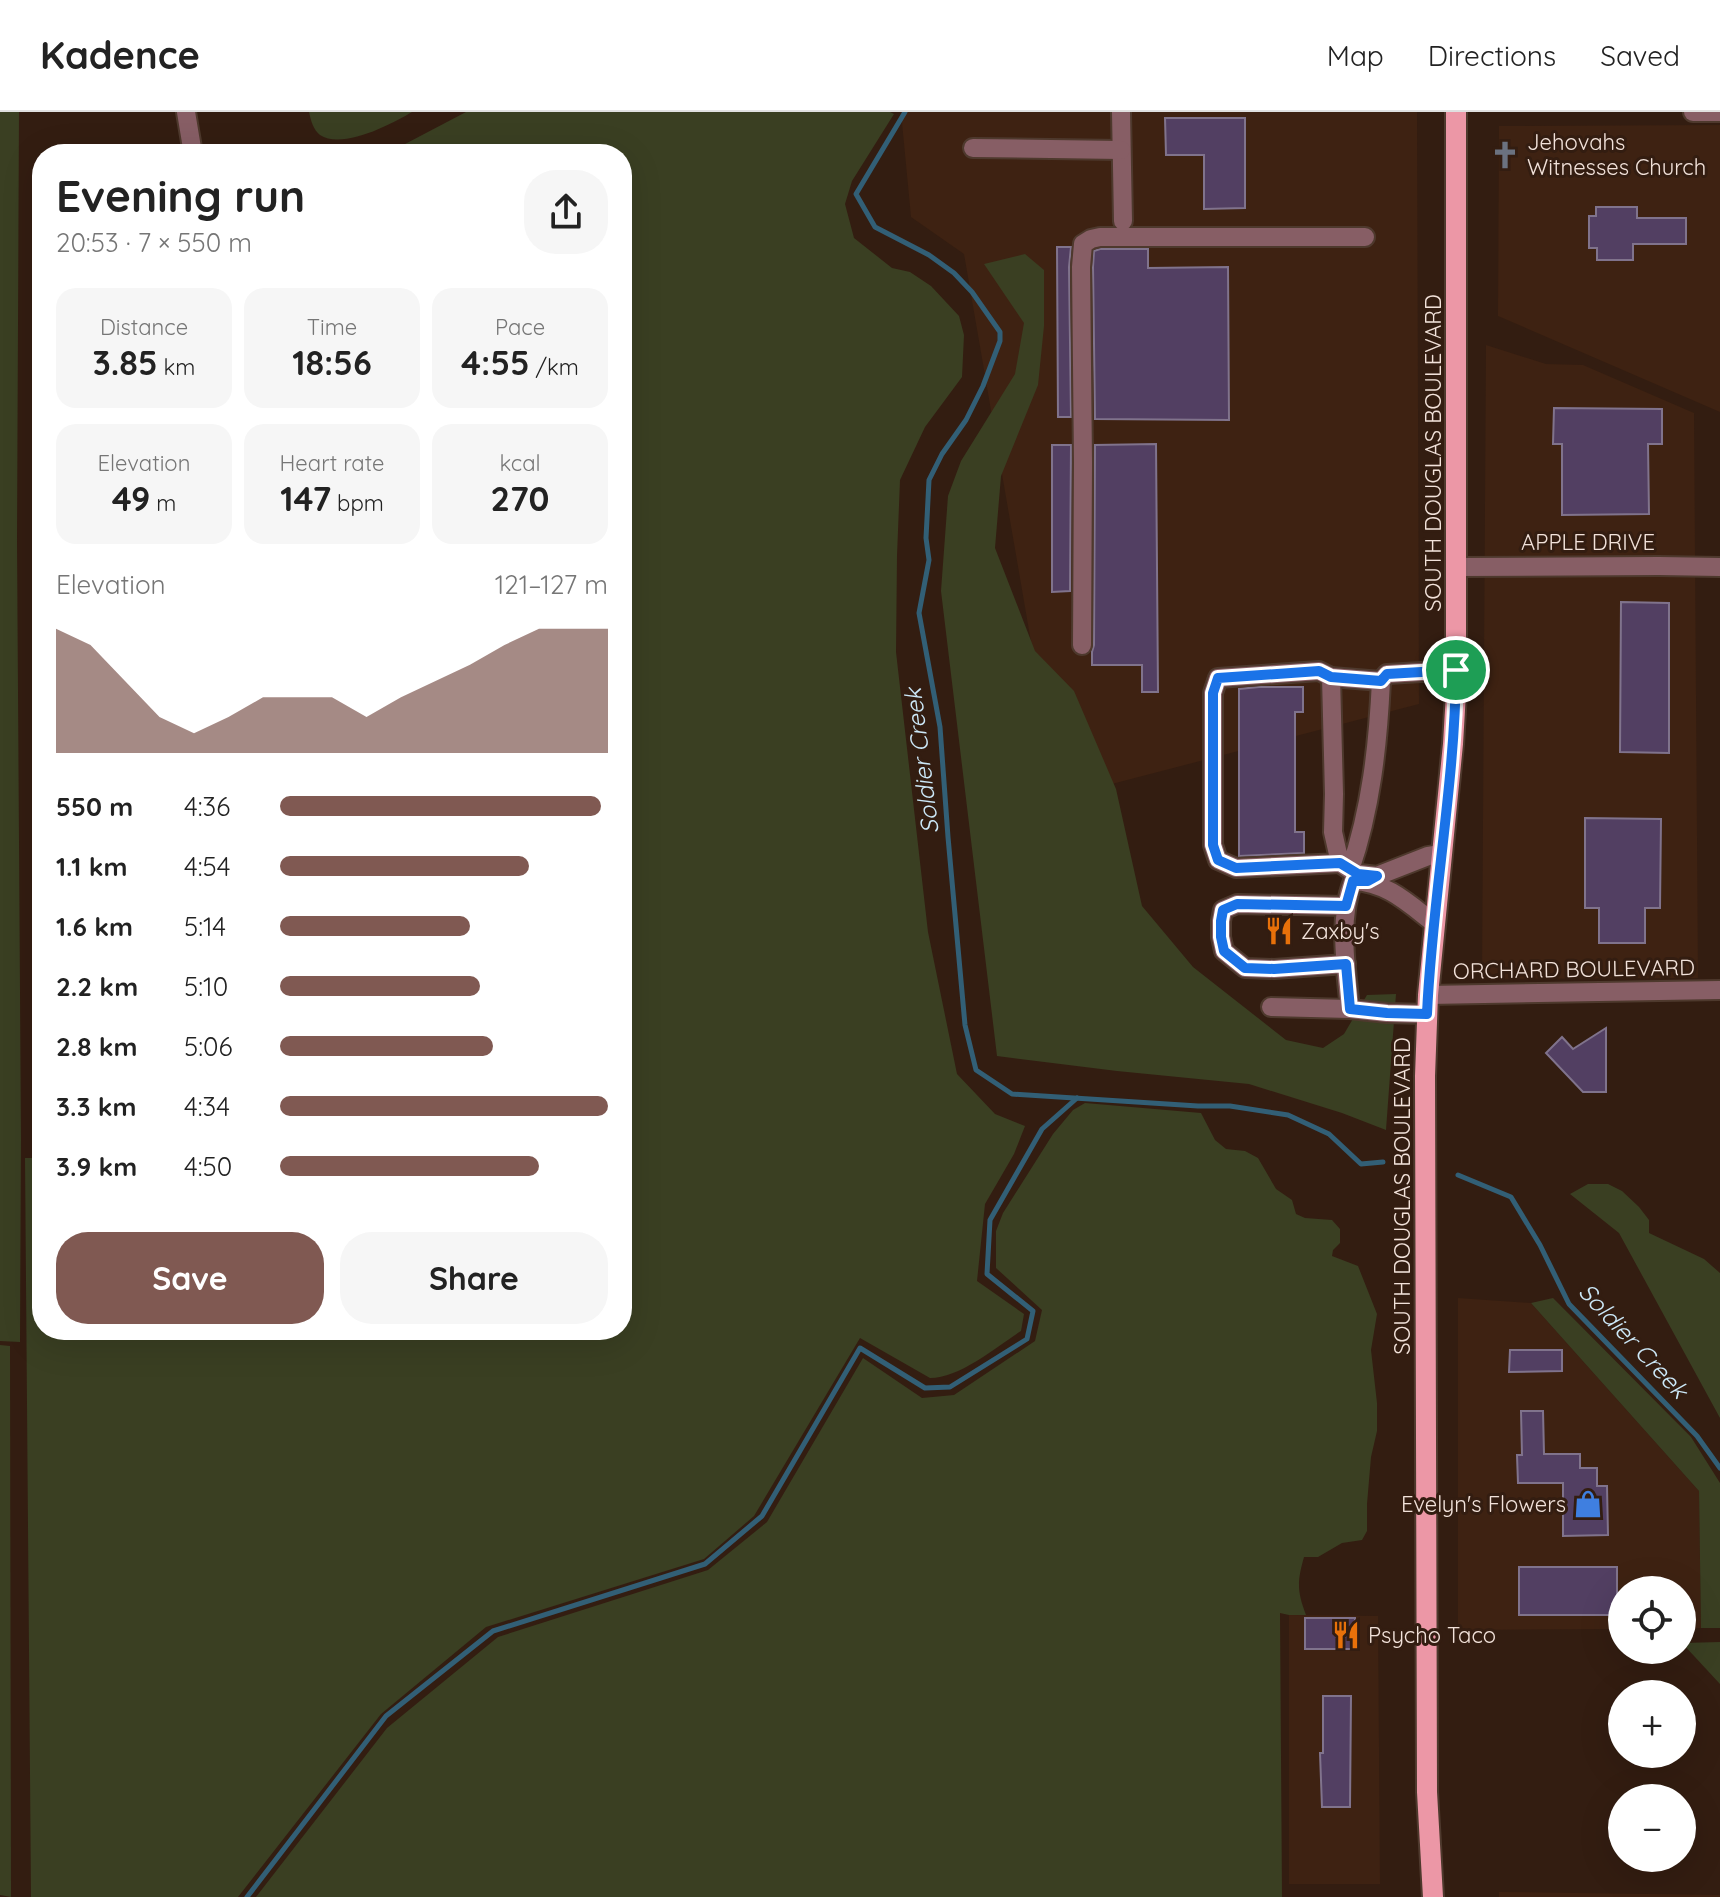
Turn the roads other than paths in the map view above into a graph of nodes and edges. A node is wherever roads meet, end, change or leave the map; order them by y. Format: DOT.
graph roads {
  1 [pos="186,112"];
  2 [pos="1121,112"];
  3 [pos="1456,112"];
  4 [pos="1693,112"];
  5 [pos="1720,112"];
  6 [pos="191,144"];
  7 [pos="973,148"];
  8 [pos="1121,150"];
  9 [pos="1123,221"];
  10 [pos="1365,237"];
  11 [pos="1457,567"];
  12 [pos="1720,567"];
  13 [pos="1082,645"];
  14 [pos="1456,670"];
  15 [pos="1331,677"];
  16 [pos="1381,681"];
  17 [pos="1441,854"];
  18 [pos="1345,867"];
  19 [pos="1372,879"];
  20 [pos="1346,906"];
  21 [pos="1435,924"];
  22 [pos="1346,964"];
  23 [pos="1720,990"];
  24 [pos="1428,1005"];
  25 [pos="1271,1007"];
  26 [pos="1350,1009"];
  27 [pos="1433,1897"];
  1 -- 6 [label="street"];
  2 -- 8 [label="street"];
  3 -- 11 [label="main road, SOUTH DOUGLAS BOULEVARD"];
  4 -- 5 [label="street"];
  7 -- 8 [label="street"];
  8 -- 9 [label="street"];
  10 -- 13 [label="street"];
  11 -- 12 [label="street, APPLE DRIVE"];
  11 -- 14 [label="main road, SOUTH DOUGLAS BOULEVARD"];
  14 -- 16 [label="street"];
  14 -- 17 [label="main road, SOUTH DOUGLAS BOULEVARD"];
  15 -- 16 [label="street"];
  15 -- 18 [label="street"];
  15 -- 18 [label="street"];
  16 -- 18 [label="street"];
  17 -- 19 [label="street"];
  17 -- 21 [label="main road, SOUTH DOUGLAS BOULEVARD"];
  18 -- 19 [label="street"];
  19 -- 20 [label="street"];
  19 -- 21 [label="street"];
  20 -- 22 [label="street"];
  20 -- 22 [label="street"];
  21 -- 24 [label="main road, SOUTH DOUGLAS BOULEVARD"];
  22 -- 26 [label="street"];
  23 -- 24 [label="street, ORCHARD BOULEVARD"];
  24 -- 26 [label="street, ORCHARD BOULEVARD"];
  24 -- 27 [label="main road, SOUTH DOUGLAS BOULEVARD"];
  25 -- 26 [label="street, ORCHARD BOULEVARD"];
}
